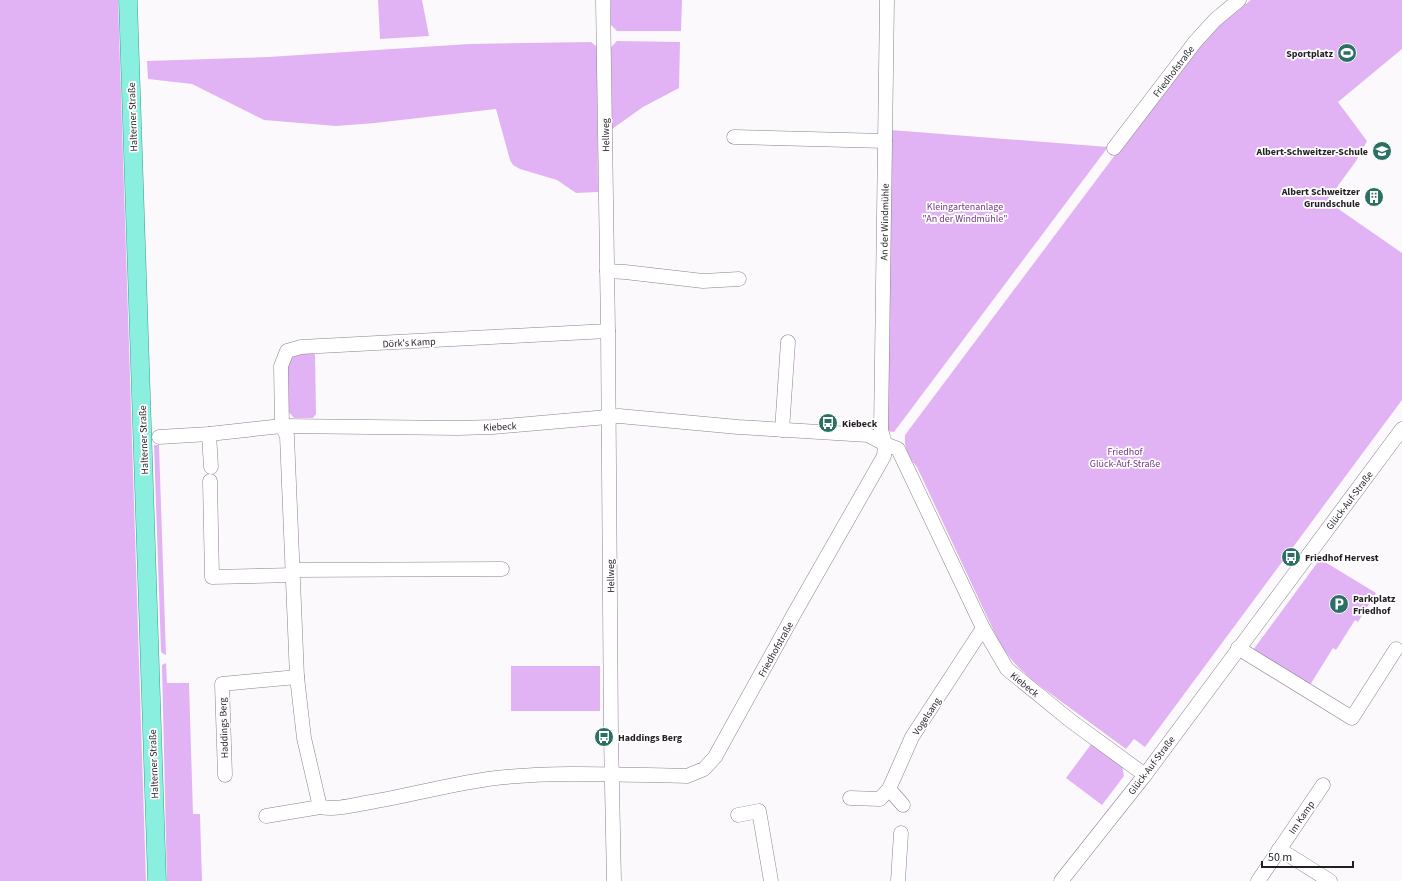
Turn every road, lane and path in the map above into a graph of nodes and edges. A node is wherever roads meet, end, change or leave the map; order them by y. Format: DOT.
graph roads {
  1 [pos="128,0"];
  2 [pos="603,0"];
  3 [pos="887,0"];
  4 [pos="1239,0"];
  5 [pos="734,138"];
  6 [pos="885,141"];
  7 [pos="1114,148"];
  8 [pos="607,271"];
  9 [pos="739,279"];
  10 [pos="608,331"];
  11 [pos="788,342"];
  12 [pos="608,417"];
  13 [pos="282,426"];
  14 [pos="782,430"];
  15 [pos="1402,430"];
  16 [pos="209,434"];
  17 [pos="159,437"];
  18 [pos="885,444"];
  19 [pos="211,467"];
  20 [pos="210,481"];
  21 [pos="502,569"];
  22 [pos="293,572"];
  23 [pos="983,628"];
  24 [pos="1238,648"];
  25 [pos="1396,649"];
  26 [pos="297,677"];
  27 [pos="225,775"];
  28 [pos="612,775"];
  29 [pos="1144,775"];
  30 [pos="1323,785"];
  31 [pos="889,789"];
  32 [pos="850,798"];
  33 [pos="903,805"];
  34 [pos="320,807"];
  35 [pos="738,815"];
  36 [pos="266,816"];
  37 [pos="901,833"];
  38 [pos="1279,849"];
  39 [pos="157,881"];
  40 [pos="614,881"];
  41 [pos="771,881"];
  42 [pos="898,881"];
  43 [pos="1062,881"];
  44 [pos="1258,881"];
  45 [pos="1330,881"];
  1 -- 39 [label="main road, Halterner Straße"];
  2 -- 8 [label="street, Hellweg"];
  3 -- 6 [label="street, An der Windmühle"];
  4 -- 7 [label="street, Friedhofstraße"];
  5 -- 6 [label="street"];
  6 -- 18 [label="street, An der Windmühle"];
  8 -- 9 [label="street"];
  8 -- 10 [label="street, Hellweg"];
  10 -- 12 [label="street, Hellweg"];
  10 -- 13 [label="street, Dörk's Kamp"];
  11 -- 14 [label="street"];
  12 -- 13 [label="street, Kiebeck"];
  12 -- 14 [label="street, Kiebeck"];
  12 -- 28 [label="street, Hellweg"];
  13 -- 16 [label="street, Kiebeck"];
  13 -- 22 [label="street"];
  14 -- 18 [label="street, Kiebeck"];
  15 -- 24 [label="street, Glück-Auf-Straße"];
  16 -- 17 [label="street, Kiebeck"];
  16 -- 19 [label="street"];
  18 -- 23 [label="street, Kiebeck"];
  18 -- 28 [label="street, Friedhofstraße"];
  20 -- 22 [label="street"];
  21 -- 22 [label="street"];
  22 -- 26 [label="street"];
  23 -- 29 [label="street, Kiebeck"];
  23 -- 31 [label="street, Vogelsang"];
  24 -- 25 [label="street"];
  24 -- 29 [label="street, Glück-Auf-Straße"];
  26 -- 27 [label="street, Haddings Berg"];
  26 -- 34 [label="street"];
  28 -- 34 [label="street"];
  28 -- 40 [label="street, Hellweg"];
  29 -- 43 [label="street, Glück-Auf-Straße"];
  30 -- 38 [label="street, Im Kamp"];
  31 -- 32 [label="street"];
  31 -- 33 [label="street"];
  34 -- 36 [label="street"];
  35 -- 41 [label="street"];
  37 -- 42 [label="street"];
  38 -- 44 [label="street, Im Kamp"];
  38 -- 45 [label="street"];
}
